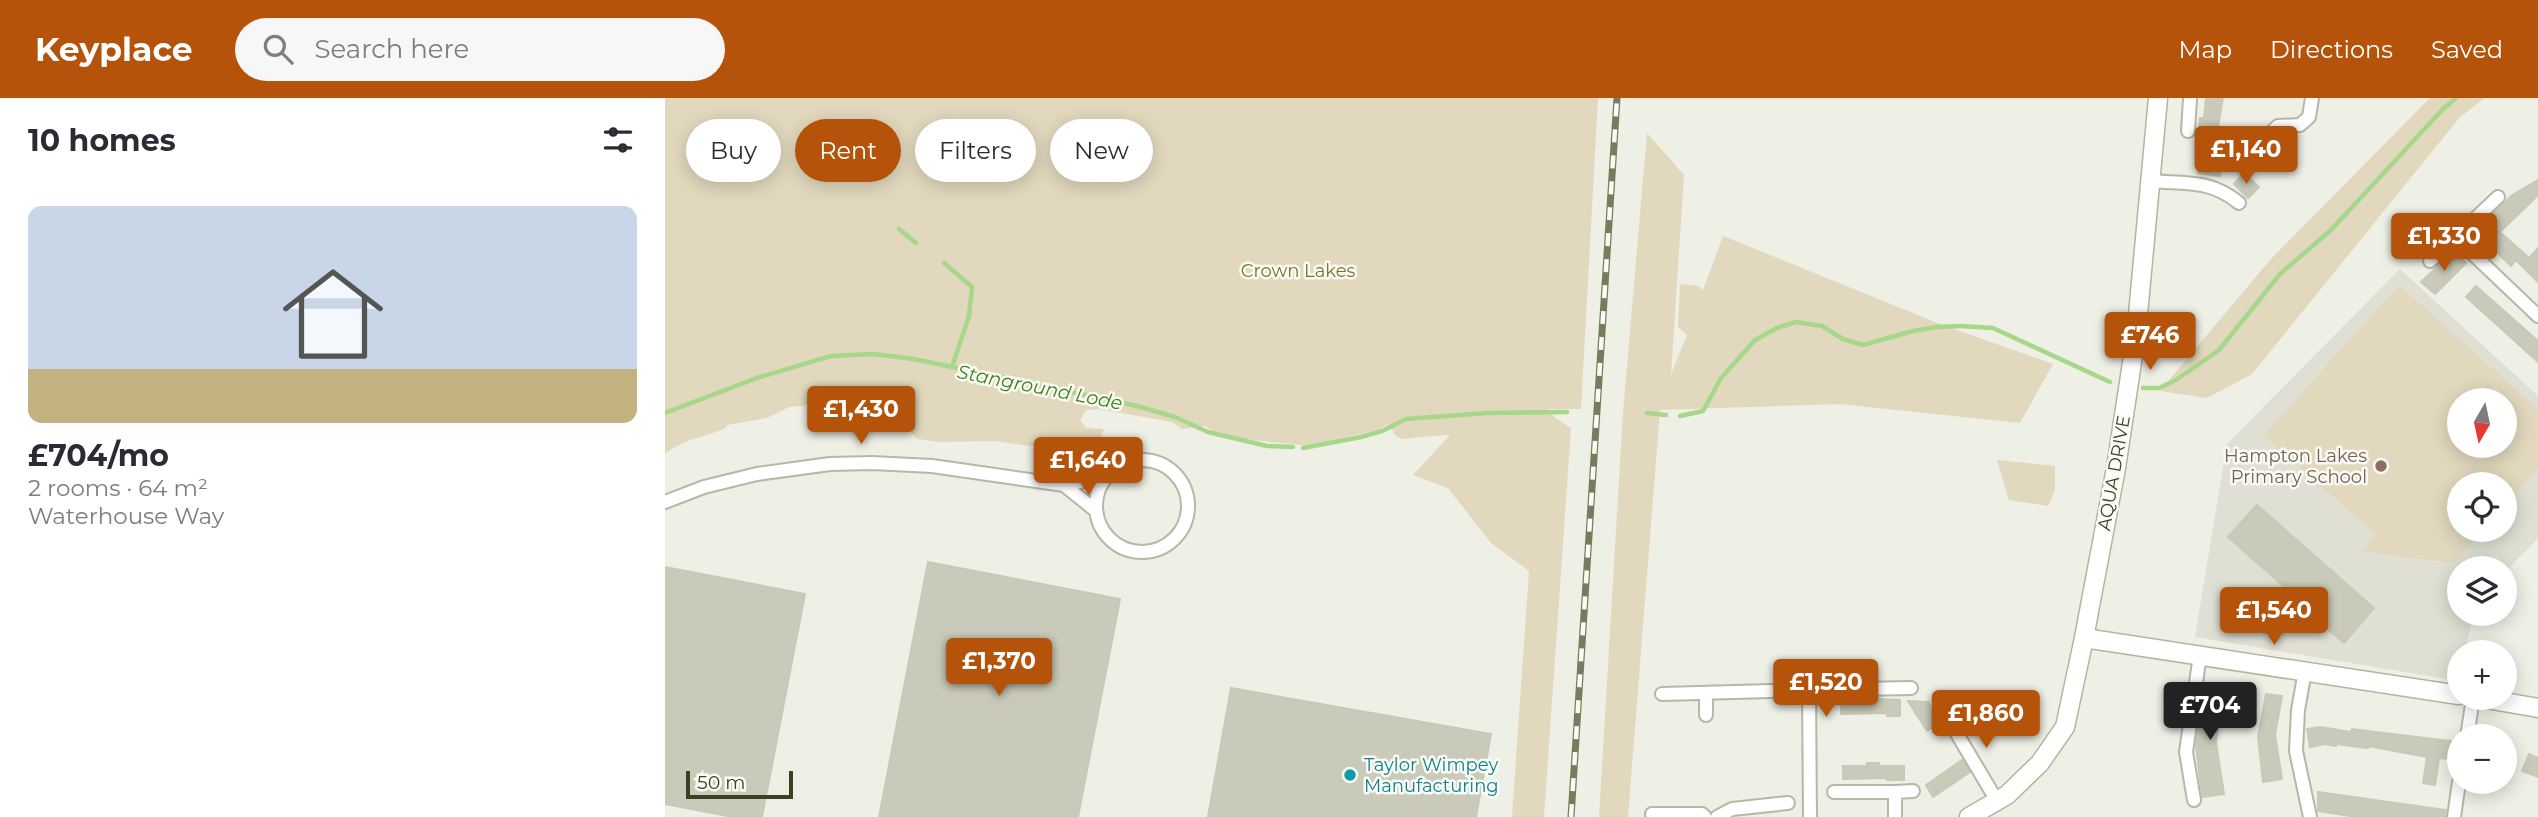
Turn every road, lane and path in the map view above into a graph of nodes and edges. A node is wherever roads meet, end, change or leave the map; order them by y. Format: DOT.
graph roads {
  1 [pos="2158,98"];
  2 [pos="2187,98"];
  3 [pos="2312,98"];
  4 [pos="2188,131"];
  5 [pos="2264,139"];
  6 [pos="2150,181"];
  7 [pos="2498,197"];
  8 [pos="2239,203"];
  9 [pos="2454,236"];
  10 [pos="2430,261"];
  11 [pos="2538,316"];
  12 [pos="1105,477"];
  13 [pos="1065,485"];
  14 [pos="665,502"];
  15 [pos="1095,510"];
  16 [pos="2084,638"];
  17 [pos="2200,655"];
  18 [pos="2305,671"];
  19 [pos="1911,688"];
  20 [pos="1809,691"];
  21 [pos="1706,693"];
  22 [pos="2447,693"];
  23 [pos="1663,694"];
  24 [pos="2517,704"];
  25 [pos="2538,708"];
  26 [pos="1706,715"];
  27 [pos="1947,717"];
  28 [pos="1834,792"];
  29 [pos="1895,792"];
  30 [pos="1913,792"];
  31 [pos="2457,794"];
  32 [pos="2194,800"];
  33 [pos="1997,801"];
  34 [pos="1788,803"];
  35 [pos="1652,814"];
  36 [pos="1705,817"];
  37 [pos="1717,817"];
  38 [pos="1810,817"];
  39 [pos="1895,817"];
  40 [pos="1969,817"];
  41 [pos="2310,817"];
  42 [pos="2454,817"];
  1 -- 6 [label="street, AQUA DRIVE"];
  2 -- 4 [label="street"];
  3 -- 5 [label="street"];
  6 -- 8 [label="street"];
  6 -- 16 [label="street, AQUA DRIVE"];
  7 -- 9 [label="street"];
  9 -- 10 [label="street"];
  9 -- 11 [label="street"];
  12 -- 13 [label="street"];
  12 -- 15 [label="street"];
  12 -- 15 [label="street"];
  13 -- 14 [label="street"];
  13 -- 15 [label="street"];
  16 -- 17 [label="street"];
  16 -- 33 [label="street, AQUA DRIVE"];
  17 -- 18 [label="street"];
  17 -- 32 [label="street"];
  18 -- 22 [label="street"];
  18 -- 41 [label="street"];
  19 -- 20 [label="street"];
  20 -- 21 [label="street"];
  20 -- 38 [label="street"];
  21 -- 23 [label="street"];
  21 -- 26 [label="street"];
  24 -- 25 [label="street"];
  27 -- 33 [label="street"];
  28 -- 29 [label="street"];
  29 -- 30 [label="street"];
  29 -- 39 [label="street"];
  31 -- 42 [label="street"];
  33 -- 40 [label="street, AQUA DRIVE"];
  34 -- 37 [label="street"];
  35 -- 36 [label="street"];
}
